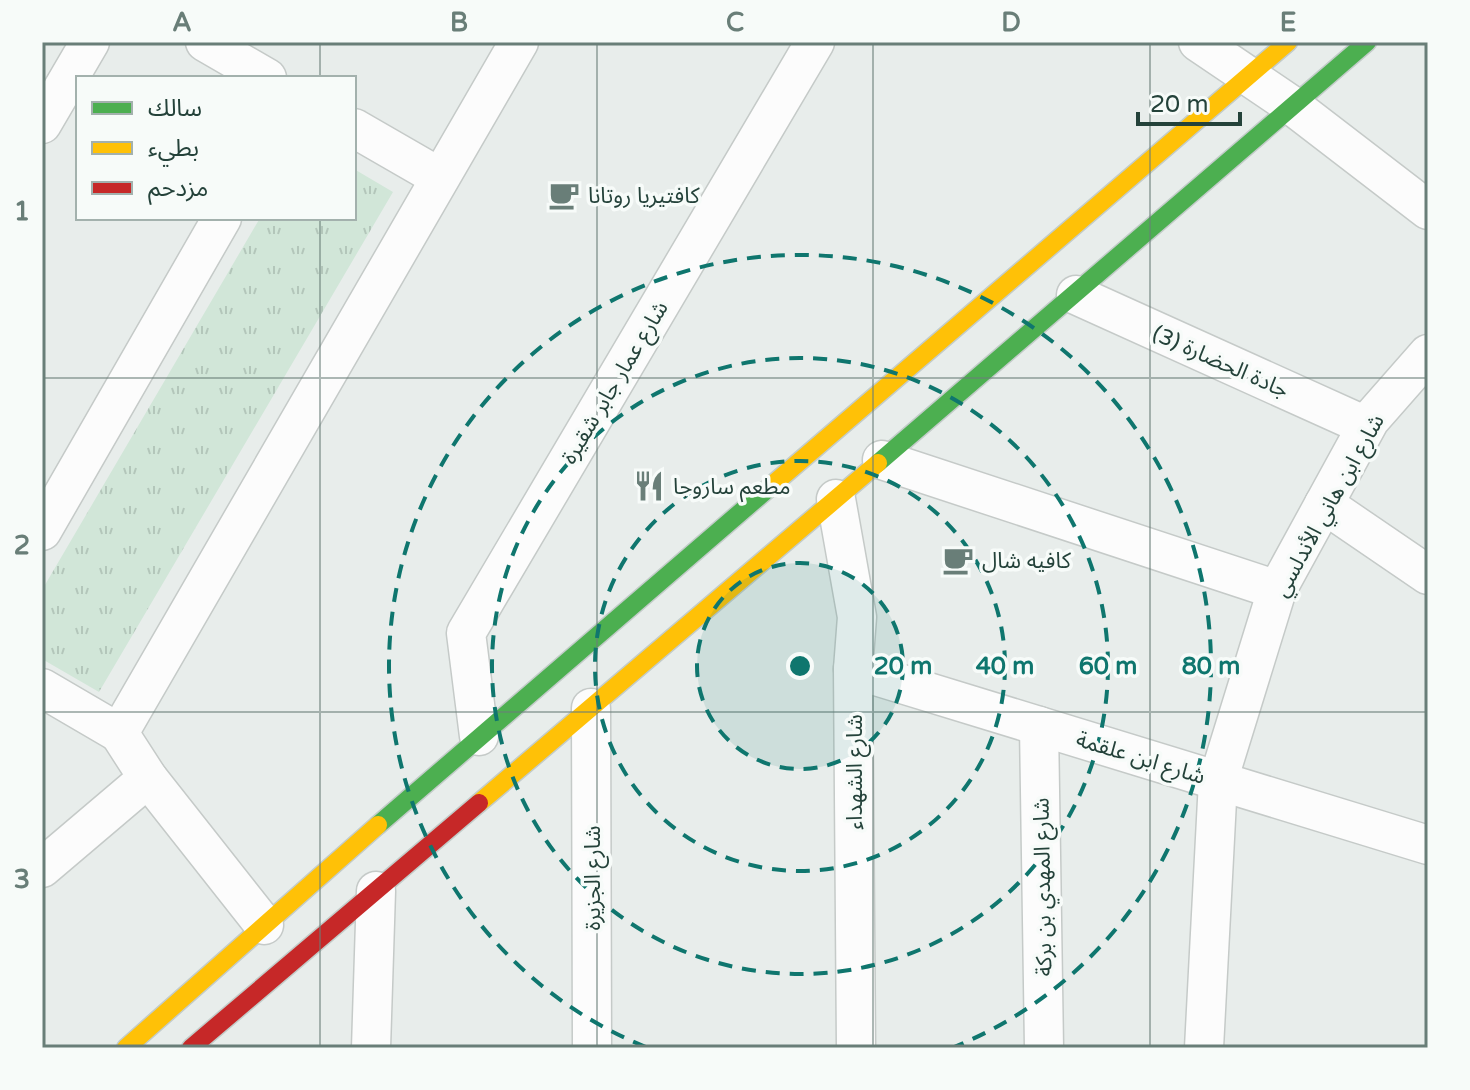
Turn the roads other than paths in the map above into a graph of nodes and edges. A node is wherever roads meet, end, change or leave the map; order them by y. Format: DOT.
graph roads {
  1 [pos="90,42"];
  2 [pos="205,42"];
  3 [pos="519,42"];
  4 [pos="815,42"];
  5 [pos="1198,42"];
  6 [pos="1288,42"];
  7 [pos="1367,42"];
  8 [pos="264,76"];
  9 [pos="1248,76"];
  10 [pos="1294,107"];
  11 [pos="42,124"];
  12 [pos="356,129"];
  13 [pos="439,177"];
  14 [pos="1428,210"];
  15 [pos="221,220"];
  16 [pos="1076,295"];
  17 [pos="1428,354"];
  18 [pos="1366,426"];
  19 [pos="882,460"];
  20 [pos="836,499"];
  21 [pos="1324,504"];
  22 [pos="42,531"];
  23 [pos="1428,575"];
  24 [pos="1277,590"];
  25 [pos="853,669"];
  26 [pos="42,688"];
  27 [pos="591,708"];
  28 [pos="1039,726"];
  29 [pos="119,733"];
  30 [pos="479,736"];
  31 [pos="148,778"];
  32 [pos="1218,781"];
  33 [pos="1428,845"];
  34 [pos="42,868"];
  35 [pos="376,891"];
  36 [pos="264,925"];
  37 [pos="126,1048"];
  38 [pos="191,1048"];
  39 [pos="371,1048"];
  40 [pos="592,1048"];
  41 [pos="856,1048"];
  42 [pos="1044,1048"];
  43 [pos="1204,1048"];
  1 -- 11 [label="street"];
  2 -- 8 [label="street"];
  3 -- 13 [label="street"];
  4 -- 30 [label="street, شارع عمار جابر شقيرة"];
  5 -- 9 [label="street"];
  6 -- 9 [label="highway"];
  7 -- 10 [label="highway"];
  9 -- 10 [label="street"];
  9 -- 30 [label="highway"];
  10 -- 14 [label="street"];
  10 -- 16 [label="highway"];
  12 -- 13 [label="street"];
  13 -- 29 [label="street"];
  15 -- 22 [label="street"];
  16 -- 18 [label="street, جادة الحضارة (3)"];
  16 -- 19 [label="highway"];
  17 -- 18 [label="street, شارع ابن هاني الأندلسي"];
  18 -- 21 [label="street, شارع ابن هاني الأندلسي"];
  19 -- 20 [label="highway"];
  19 -- 24 [label="street"];
  20 -- 25 [label="street, شارع الشهداء"];
  20 -- 27 [label="highway"];
  21 -- 23 [label="street"];
  21 -- 24 [label="street, شارع ابن هاني الأندلسي"];
  24 -- 32 [label="street, شارع ابن هاني الأندلسي"];
  25 -- 28 [label="street, شارع ابن علقمة"];
  25 -- 41 [label="street, شارع الشهداء"];
  26 -- 29 [label="street"];
  27 -- 35 [label="highway"];
  27 -- 40 [label="street, شارع الجزيرة"];
  28 -- 32 [label="street, شارع ابن علقمة"];
  28 -- 42 [label="street, شارع المهدي بن بركة"];
  29 -- 31 [label="street"];
  30 -- 36 [label="highway"];
  31 -- 34 [label="street"];
  31 -- 36 [label="street"];
  32 -- 33 [label="street, شارع ابن علقمة"];
  32 -- 43 [label="street, شارع ابن هاني الأندلسي"];
  35 -- 38 [label="highway"];
  35 -- 39 [label="street"];
  36 -- 37 [label="highway"];
}
